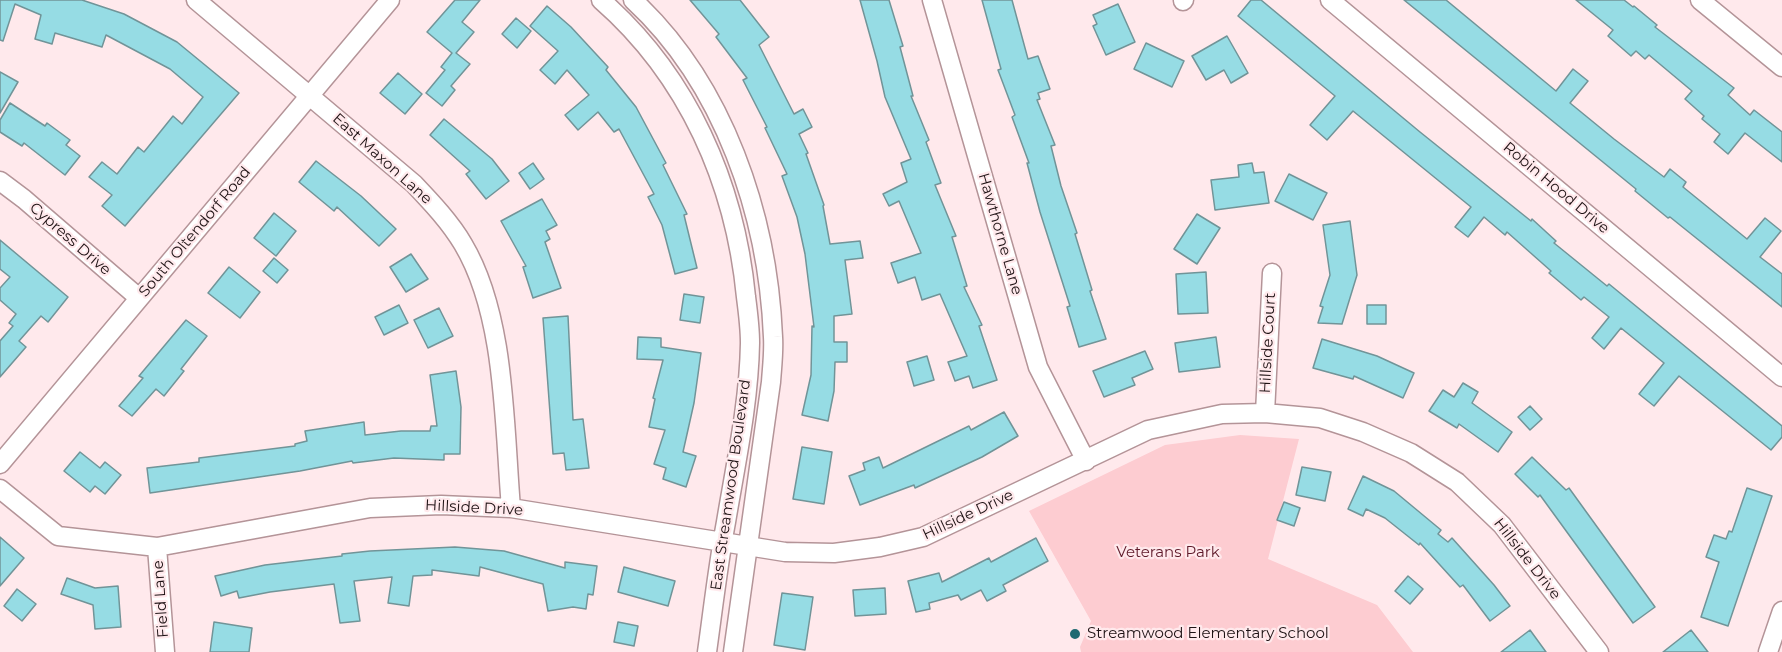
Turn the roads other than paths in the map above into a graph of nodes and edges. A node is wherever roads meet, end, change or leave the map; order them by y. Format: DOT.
graph roads {
  1 [pos="196,0"];
  2 [pos="390,0"];
  3 [pos="601,0"];
  4 [pos="633,0"];
  5 [pos="932,0"];
  6 [pos="1330,0"];
  7 [pos="1700,0"];
  8 [pos="1782,67"];
  9 [pos="309,95"];
  10 [pos="0,181"];
  11 [pos="1272,273"];
  12 [pos="139,298"];
  13 [pos="1782,377"];
  14 [pos="1265,413"];
  15 [pos="1086,461"];
  16 [pos="0,464"];
  17 [pos="0,489"];
  18 [pos="511,508"];
  19 [pos="722,542"];
  20 [pos="749,546"];
  21 [pos="157,547"];
  22 [pos="1782,611"];
  23 [pos="165,652"];
  24 [pos="707,652"];
  25 [pos="733,652"];
  26 [pos="1599,652"];
  27 [pos="1768,652"];
  1 -- 9 [label="street, East Maxon Lane"];
  2 -- 9 [label="street, South Oltendorf Road"];
  3 -- 19 [label="street, East Streamwood Boulevard"];
  4 -- 20 [label="street, East Streamwood Boulevard"];
  5 -- 15 [label="street, Hawthorne Lane"];
  6 -- 13 [label="street, Robin Hood Drive"];
  7 -- 8 [label="street"];
  9 -- 12 [label="street, South Oltendorf Road"];
  9 -- 18 [label="street, East Maxon Lane"];
  10 -- 12 [label="street, Cypress Drive"];
  11 -- 14 [label="street, Hillside Court"];
  12 -- 16 [label="street, South Oltendorf Road"];
  14 -- 15 [label="street, Hillside Drive"];
  14 -- 26 [label="street, Hillside Drive"];
  15 -- 20 [label="street, Hillside Drive"];
  17 -- 21 [label="street, Hillside Drive"];
  18 -- 19 [label="street, Hillside Drive"];
  18 -- 21 [label="street, Hillside Drive"];
  19 -- 20 [label="street, Hillside Drive"];
  19 -- 24 [label="street, East Streamwood Boulevard"];
  20 -- 25 [label="street, East Streamwood Boulevard"];
  21 -- 23 [label="street, Field Lane"];
  22 -- 27 [label="street"];
}
